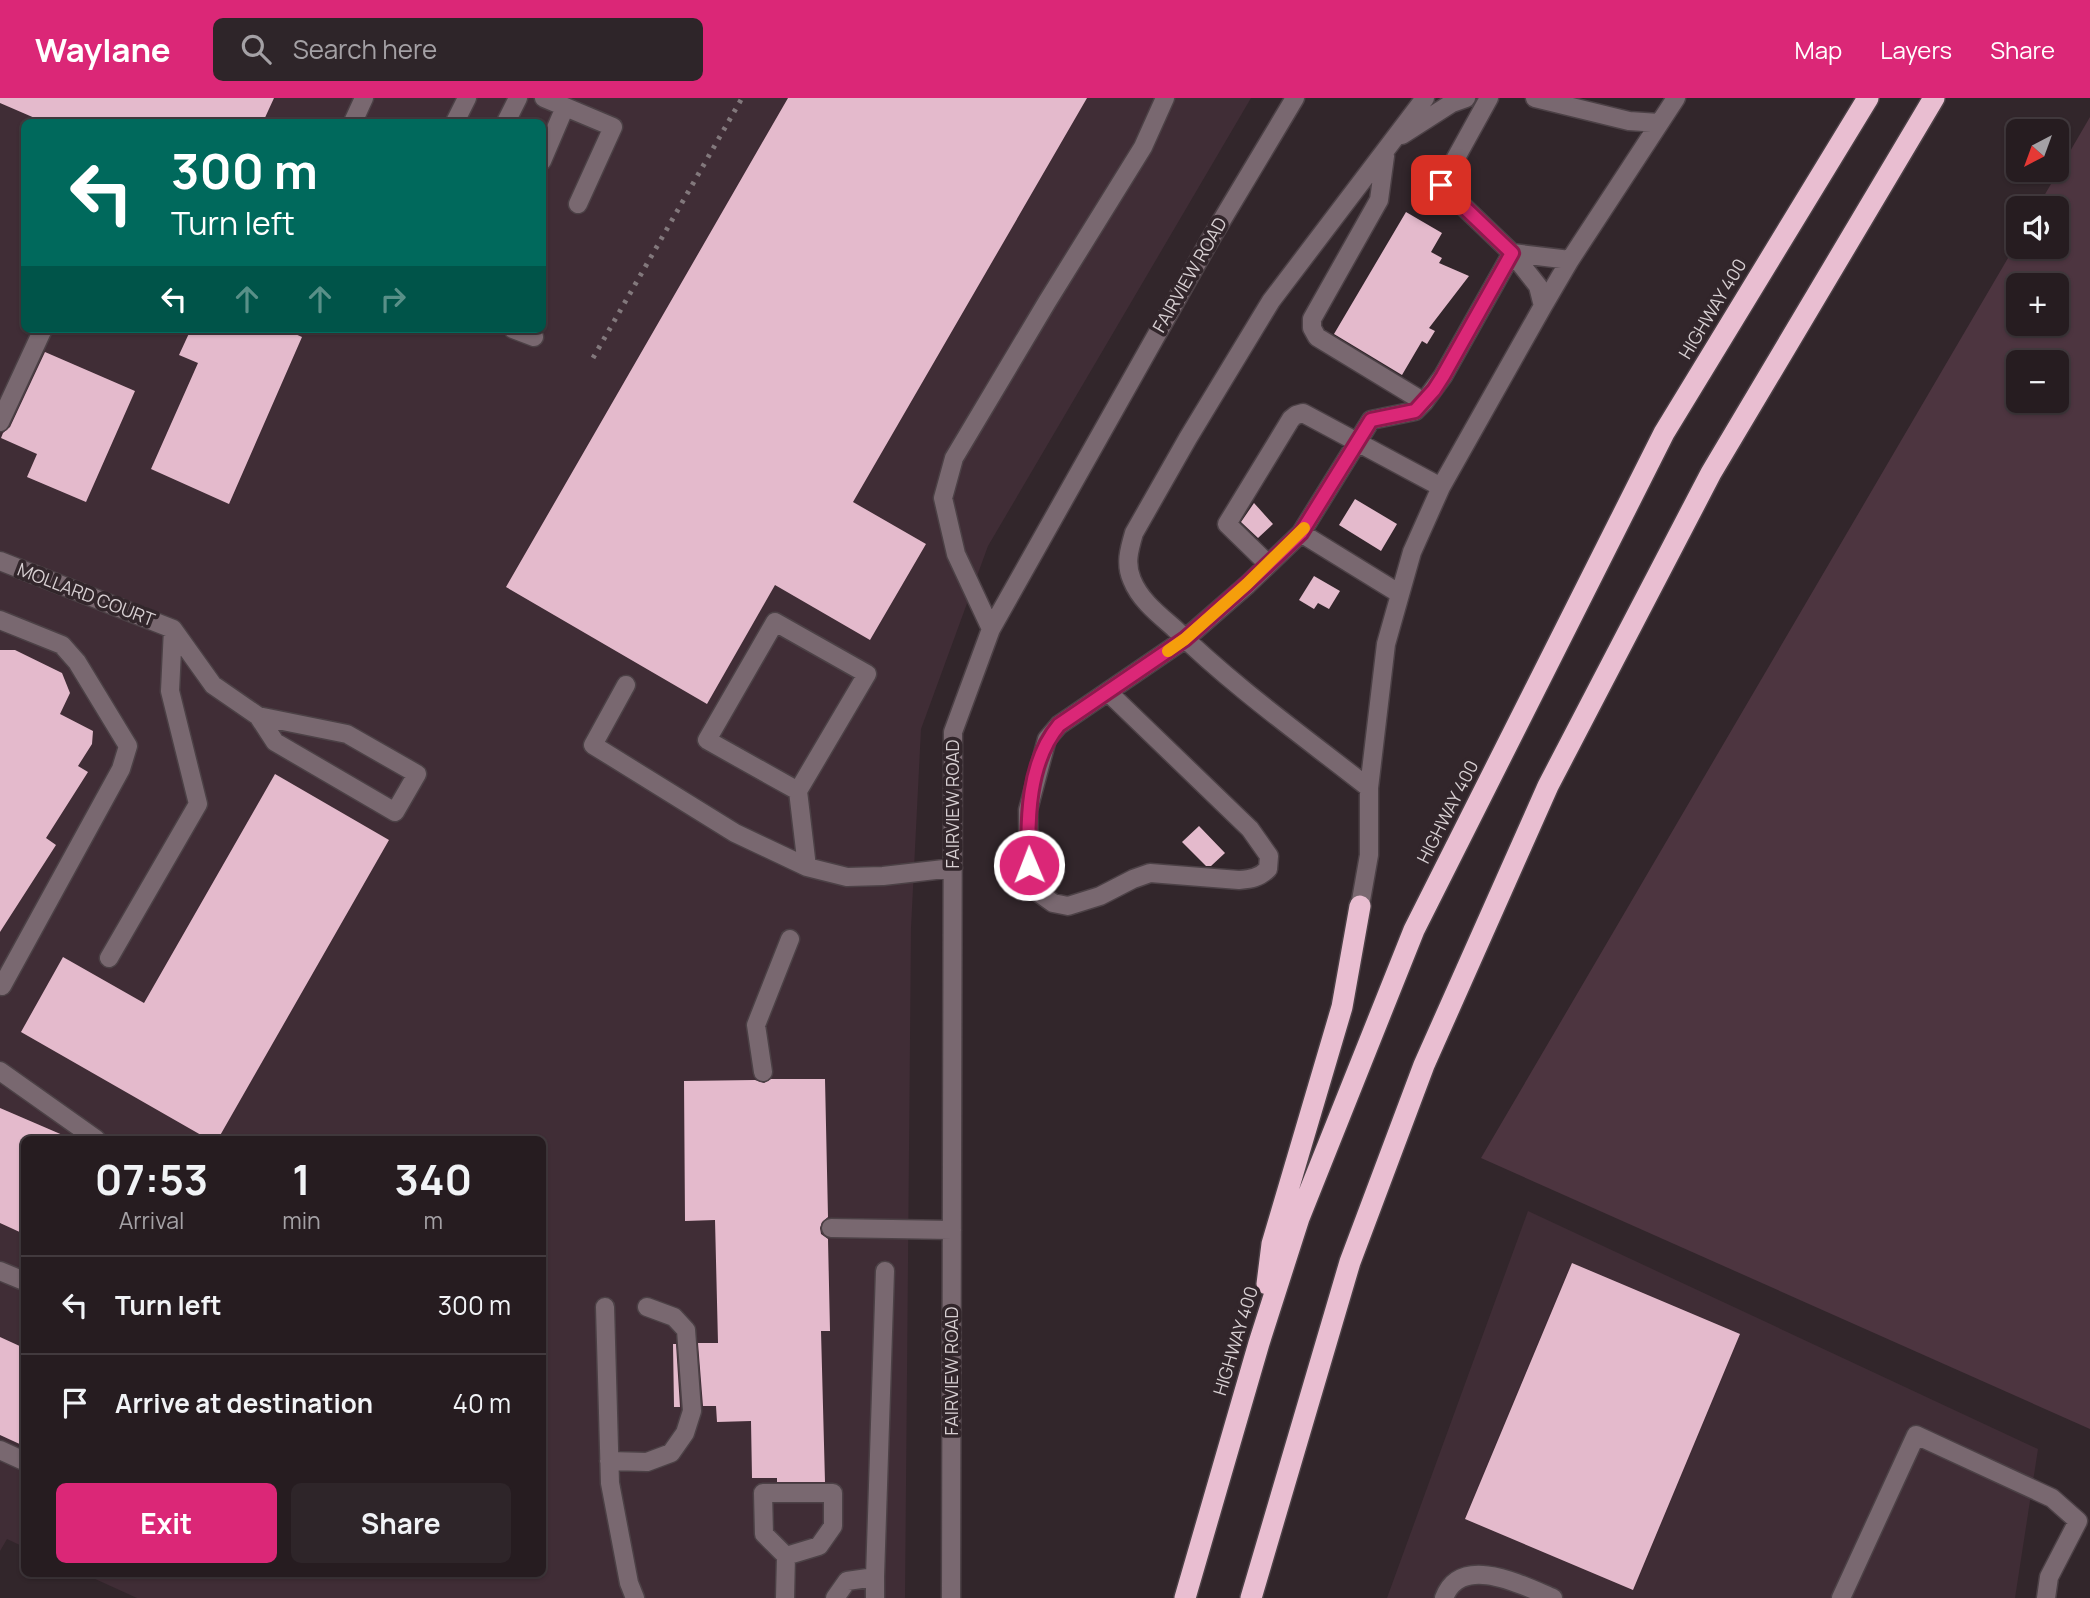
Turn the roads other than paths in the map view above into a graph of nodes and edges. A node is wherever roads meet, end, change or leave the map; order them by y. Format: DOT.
graph roads {
  1 [pos="364,98"];
  2 [pos="467,98"];
  3 [pos="518,98"];
  4 [pos="544,98"];
  5 [pos="1165,98"];
  6 [pos="1295,98"];
  7 [pos="1425,98"];
  8 [pos="1466,98"];
  9 [pos="1489,98"];
  10 [pos="1535,98"];
  11 [pos="1676,98"];
  12 [pos="1868,98"];
  13 [pos="1934,98"];
  14 [pos="565,107"];
  15 [pos="354,119"];
  16 [pos="456,119"];
  17 [pos="508,119"];
  18 [pos="1659,123"];
  19 [pos="1389,147"];
  20 [pos="546,152"];
  21 [pos="578,204"];
  22 [pos="1512,253"];
  23 [pos="1570,260"];
  24 [pos="1543,306"];
  25 [pos="42,333"];
  26 [pos="524,333"];
  27 [pos="534,337"];
  28 [pos="1424,402"];
  29 [pos="0,422"];
  30 [pos="1357,443"];
  31 [pos="1441,487"];
  32 [pos="1301,533"];
  33 [pos="0,561"];
  34 [pos="1268,564"];
  35 [pos="1400,594"];
  36 [pos="0,620"];
  37 [pos="173,629"];
  38 [pos="991,629"];
  39 [pos="1185,639"];
  40 [pos="626,685"];
  41 [pos="1108,692"];
  42 [pos="258,716"];
  43 [pos="1369,788"];
  44 [pos="798,791"];
  45 [pos="807,867"];
  46 [pos="953,868"];
  47 [pos="1360,906"];
  48 [pos="790,939"];
  49 [pos="109,958"];
  50 [pos="2,986"];
  51 [pos="0,1071"];
  52 [pos="763,1072"];
  53 [pos="92,1136"];
  54 [pos="831,1228"];
  55 [pos="952,1230"];
  56 [pos="0,1271"];
  57 [pos="885,1271"];
  58 [pos="21,1280"];
  59 [pos="606,1307"];
  60 [pos="647,1307"];
  61 [pos="1259,1343"];
  62 [pos="0,1450"];
  63 [pos="21,1460"];
  64 [pos="609,1461"];
  65 [pos="786,1556"];
  66 [pos="875,1577"];
  67 [pos="635,1598"];
  68 [pos="785,1598"];
  69 [pos="835,1598"];
  70 [pos="875,1598"];
  71 [pos="951,1598"];
  72 [pos="1185,1598"];
  73 [pos="1251,1598"];
  74 [pos="1444,1598"];
  75 [pos="1553,1598"];
  76 [pos="1842,1598"];
  77 [pos="2046,1598"];
  1 -- 15 [label="street"];
  2 -- 16 [label="street"];
  3 -- 17 [label="street"];
  4 -- 14 [label="street"];
  5 -- 38 [label="street"];
  6 -- 38 [label="street, FAIRVIEW ROAD"];
  7 -- 19 [label="street"];
  8 -- 19 [label="street"];
  9 -- 22 [label="street"];
  10 -- 18 [label="street"];
  11 -- 18 [label="street"];
  12 -- 61 [label="highway, HIGHWAY 400"];
  13 -- 73 [label="highway"];
  14 -- 20 [label="street"];
  14 -- 21 [label="street"];
  18 -- 23 [label="street"];
  19 -- 28 [label="street"];
  19 -- 39 [label="street"];
  22 -- 23 [label="street"];
  22 -- 24 [label="street"];
  22 -- 28 [label="street"];
  23 -- 24 [label="street"];
  24 -- 31 [label="street"];
  25 -- 29 [label="street"];
  26 -- 27 [label="street"];
  28 -- 30 [label="street"];
  30 -- 31 [label="street"];
  30 -- 32 [label="street"];
  30 -- 34 [label="street"];
  31 -- 35 [label="street"];
  32 -- 34 [label="street"];
  32 -- 35 [label="street"];
  33 -- 37 [label="street, MOLLARD COURT"];
  34 -- 39 [label="street"];
  35 -- 43 [label="street"];
  36 -- 50 [label="street"];
  37 -- 42 [label="street"];
  37 -- 49 [label="street"];
  38 -- 46 [label="street, FAIRVIEW ROAD"];
  39 -- 41 [label="street"];
  39 -- 43 [label="street"];
  40 -- 45 [label="street"];
  41 -- 41 [label="street"];
  42 -- 42 [label="street"];
  43 -- 47 [label="street"];
  44 -- 44 [label="street"];
  44 -- 45 [label="street"];
  45 -- 46 [label="street"];
  46 -- 55 [label="street, FAIRVIEW ROAD"];
  47 -- 61 [label="highway"];
  48 -- 52 [label="street"];
  51 -- 53 [label="street"];
  54 -- 55 [label="street"];
  55 -- 71 [label="street, FAIRVIEW ROAD"];
  56 -- 58 [label="street"];
  57 -- 66 [label="street"];
  59 -- 64 [label="street"];
  60 -- 64 [label="street"];
  61 -- 72 [label="highway, HIGHWAY 400"];
  62 -- 63 [label="street"];
  64 -- 67 [label="street"];
  65 -- 65 [label="street"];
  65 -- 68 [label="street"];
  66 -- 69 [label="street"];
  66 -- 70 [label="street"];
  74 -- 75 [label="street"];
  76 -- 77 [label="street"];
}
